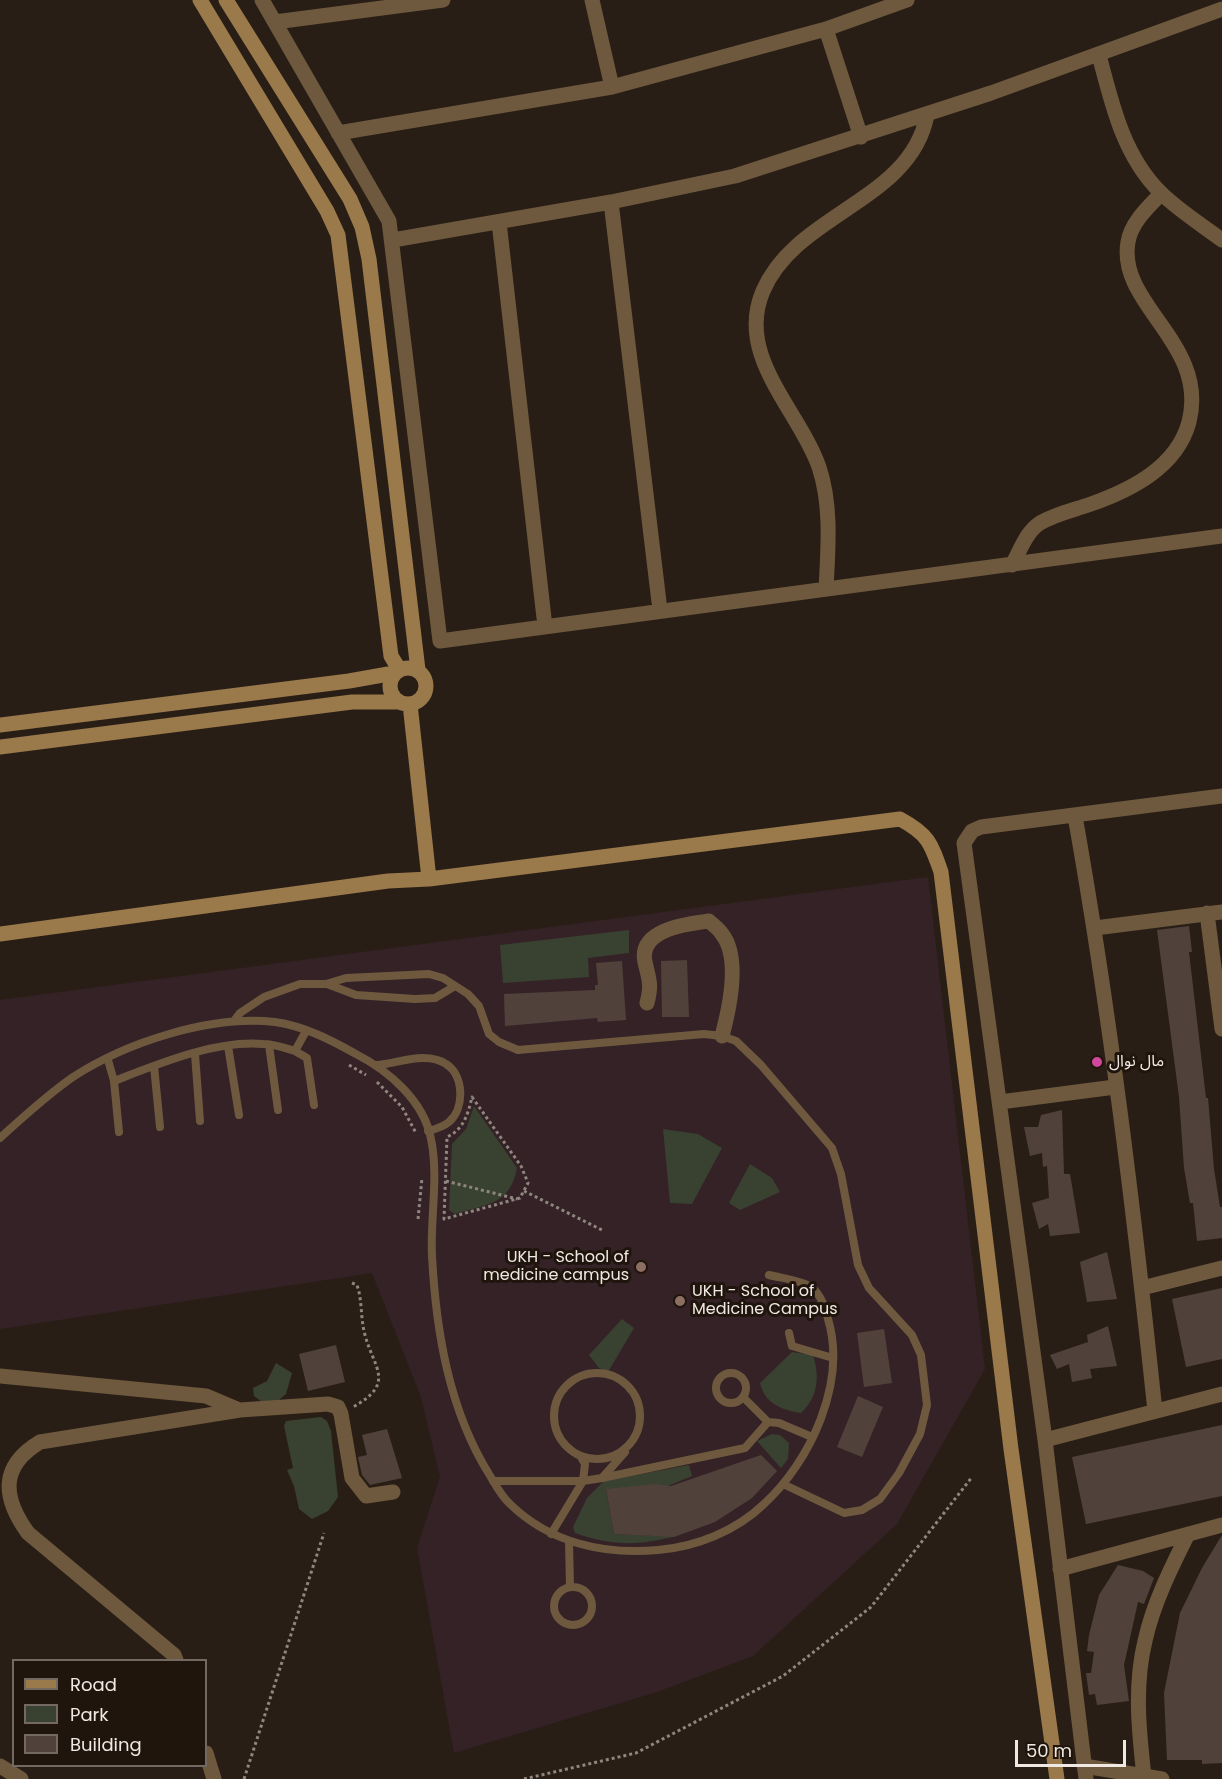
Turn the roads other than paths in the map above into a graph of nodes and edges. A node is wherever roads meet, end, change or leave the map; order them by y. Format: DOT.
graph roads {
  1 [pos="200,0"];
  2 [pos="226,0"];
  3 [pos="262,0"];
  4 [pos="443,0"];
  5 [pos="592,0"];
  6 [pos="907,0"];
  7 [pos="1222,9"];
  8 [pos="275,22"];
  9 [pos="826,29"];
  10 [pos="1099,55"];
  11 [pos="612,87"];
  12 [pos="927,115"];
  13 [pos="338,134"];
  14 [pos="861,137"];
  15 [pos="1161,194"];
  16 [pos="611,202"];
  17 [pos="499,222"];
  18 [pos="393,240"];
  19 [pos="1222,240"];
  20 [pos="1222,536"];
  21 [pos="1012,565"];
  22 [pos="826,589"];
  23 [pos="659,602"];
  24 [pos="544,618"];
  25 [pos="418,670"];
  26 [pos="396,671"];
  27 [pos="404,703"];
  28 [pos="0,725"];
  29 [pos="0,747"];
  30 [pos="1222,796"];
  31 [pos="1075,816"];
  32 [pos="429,879"];
  33 [pos="1215,912"];
  34 [pos="1095,928"];
  35 [pos="0,934"];
  36 [pos="326,984"];
  37 [pos="455,986"];
  38 [pos="647,1003"];
  39 [pos="234,1021"];
  40 [pos="1222,1029"];
  41 [pos="306,1031"];
  42 [pos="722,1036"];
  43 [pos="269,1045"];
  44 [pos="228,1046"];
  45 [pos="295,1051"];
  46 [pos="195,1054"];
  47 [pos="108,1060"];
  48 [pos="377,1065"];
  49 [pos="154,1066"];
  50 [pos="114,1081"];
  51 [pos="1115,1087"];
  52 [pos="1000,1102"];
  53 [pos="314,1105"];
  54 [pos="278,1110"];
  55 [pos="239,1115"];
  56 [pos="200,1121"];
  57 [pos="160,1127"];
  58 [pos="428,1131"];
  59 [pos="119,1132"];
  60 [pos="0,1138"];
  61 [pos="1222,1268"];
  62 [pos="769,1275"];
  63 [pos="1142,1288"];
  64 [pos="789,1333"];
  65 [pos="833,1358"];
  66 [pos="0,1376"];
  67 [pos="1222,1394"];
  68 [pos="743,1397"];
  69 [pos="240,1410"];
  70 [pos="1155,1411"];
  71 [pos="768,1422"];
  72 [pos="812,1437"];
  73 [pos="1045,1440"];
  74 [pos="627,1447"];
  75 [pos="581,1457"];
  76 [pos="602,1478"];
  77 [pos="494,1481"];
  78 [pos="583,1481"];
  79 [pos="783,1484"];
  80 [pos="393,1492"];
  81 [pos="1222,1525"];
  82 [pos="551,1534"];
  83 [pos="1188,1534"];
  84 [pos="569,1541"];
  85 [pos="1060,1569"];
  86 [pos="570,1587"];
  87 [pos="176,1659"];
  88 [pos="207,1756"];
  89 [pos="0,1766"];
  90 [pos="1085,1772"];
  91 [pos="1144,1776"];
  92 [pos="21,1779"];
  93 [pos="214,1779"];
  94 [pos="1057,1779"];
  95 [pos="1162,1779"];
  1 -- 26 [label="street"];
  2 -- 25 [label="street"];
  3 -- 8 [label="street"];
  4 -- 8 [label="street"];
  5 -- 11 [label="street"];
  6 -- 9 [label="street"];
  7 -- 10 [label="street"];
  8 -- 13 [label="street"];
  9 -- 11 [label="street"];
  9 -- 14 [label="street"];
  10 -- 12 [label="street"];
  10 -- 15 [label="street"];
  11 -- 13 [label="street"];
  12 -- 14 [label="street"];
  12 -- 22 [label="street"];
  13 -- 18 [label="street"];
  14 -- 16 [label="street"];
  15 -- 19 [label="street"];
  15 -- 21 [label="street"];
  16 -- 17 [label="street"];
  16 -- 23 [label="street"];
  17 -- 18 [label="street"];
  17 -- 24 [label="street"];
  18 -- 22 [label="street"];
  20 -- 21 [label="street"];
  21 -- 22 [label="street"];
  25 -- 26 [label="street"];
  25 -- 27 [label="street"];
  26 -- 27 [label="street"];
  26 -- 28 [label="street"];
  27 -- 29 [label="street"];
  27 -- 32 [label="street"];
  30 -- 31 [label="street"];
  31 -- 34 [label="street"];
  31 -- 52 [label="street"];
  32 -- 35 [label="street"];
  32 -- 94 [label="street"];
  33 -- 34 [label="street"];
  33 -- 40 [label="street"];
  34 -- 51 [label="street"];
  36 -- 37 [label="lane"];
  36 -- 37 [label="lane"];
  36 -- 39 [label="lane"];
  37 -- 42 [label="lane"];
  38 -- 42 [label="street"];
  39 -- 41 [label="lane"];
  39 -- 47 [label="lane"];
  41 -- 45 [label="lane"];
  41 -- 48 [label="lane"];
  42 -- 79 [label="lane"];
  43 -- 44 [label="lane"];
  43 -- 45 [label="lane"];
  43 -- 54 [label="lane"];
  44 -- 46 [label="lane"];
  44 -- 55 [label="lane"];
  45 -- 53 [label="lane"];
  46 -- 49 [label="lane"];
  46 -- 56 [label="lane"];
  47 -- 50 [label="lane"];
  47 -- 60 [label="lane"];
  48 -- 58 [label="lane"];
  48 -- 58 [label="lane"];
  49 -- 50 [label="lane"];
  49 -- 57 [label="lane"];
  50 -- 59 [label="lane"];
  51 -- 52 [label="street"];
  51 -- 63 [label="street"];
  52 -- 73 [label="street"];
  58 -- 77 [label="lane"];
  61 -- 63 [label="street"];
  62 -- 65 [label="lane"];
  63 -- 70 [label="street"];
  64 -- 65 [label="lane"];
  65 -- 72 [label="lane"];
  66 -- 69 [label="street"];
  67 -- 70 [label="street"];
  68 -- 71 [label="lane"];
  69 -- 80 [label="street"];
  69 -- 87 [label="street"];
  70 -- 73 [label="street"];
  71 -- 72 [label="lane"];
  71 -- 76 [label="lane"];
  72 -- 79 [label="lane"];
  73 -- 85 [label="street"];
  74 -- 75 [label="lane"];
  74 -- 75 [label="lane"];
  74 -- 76 [label="lane"];
  75 -- 78 [label="lane"];
  76 -- 78 [label="lane"];
  77 -- 78 [label="lane"];
  77 -- 82 [label="lane"];
  78 -- 82 [label="lane"];
  79 -- 84 [label="lane"];
  81 -- 83 [label="street"];
  82 -- 84 [label="lane"];
  83 -- 85 [label="street"];
  83 -- 91 [label="street"];
  84 -- 86 [label="lane"];
  85 -- 90 [label="street"];
  86 -- 86 [label="lane"];
  88 -- 93 [label="street"];
  89 -- 92 [label="street"];
  90 -- 91 [label="street"];
  91 -- 95 [label="street"];
}
